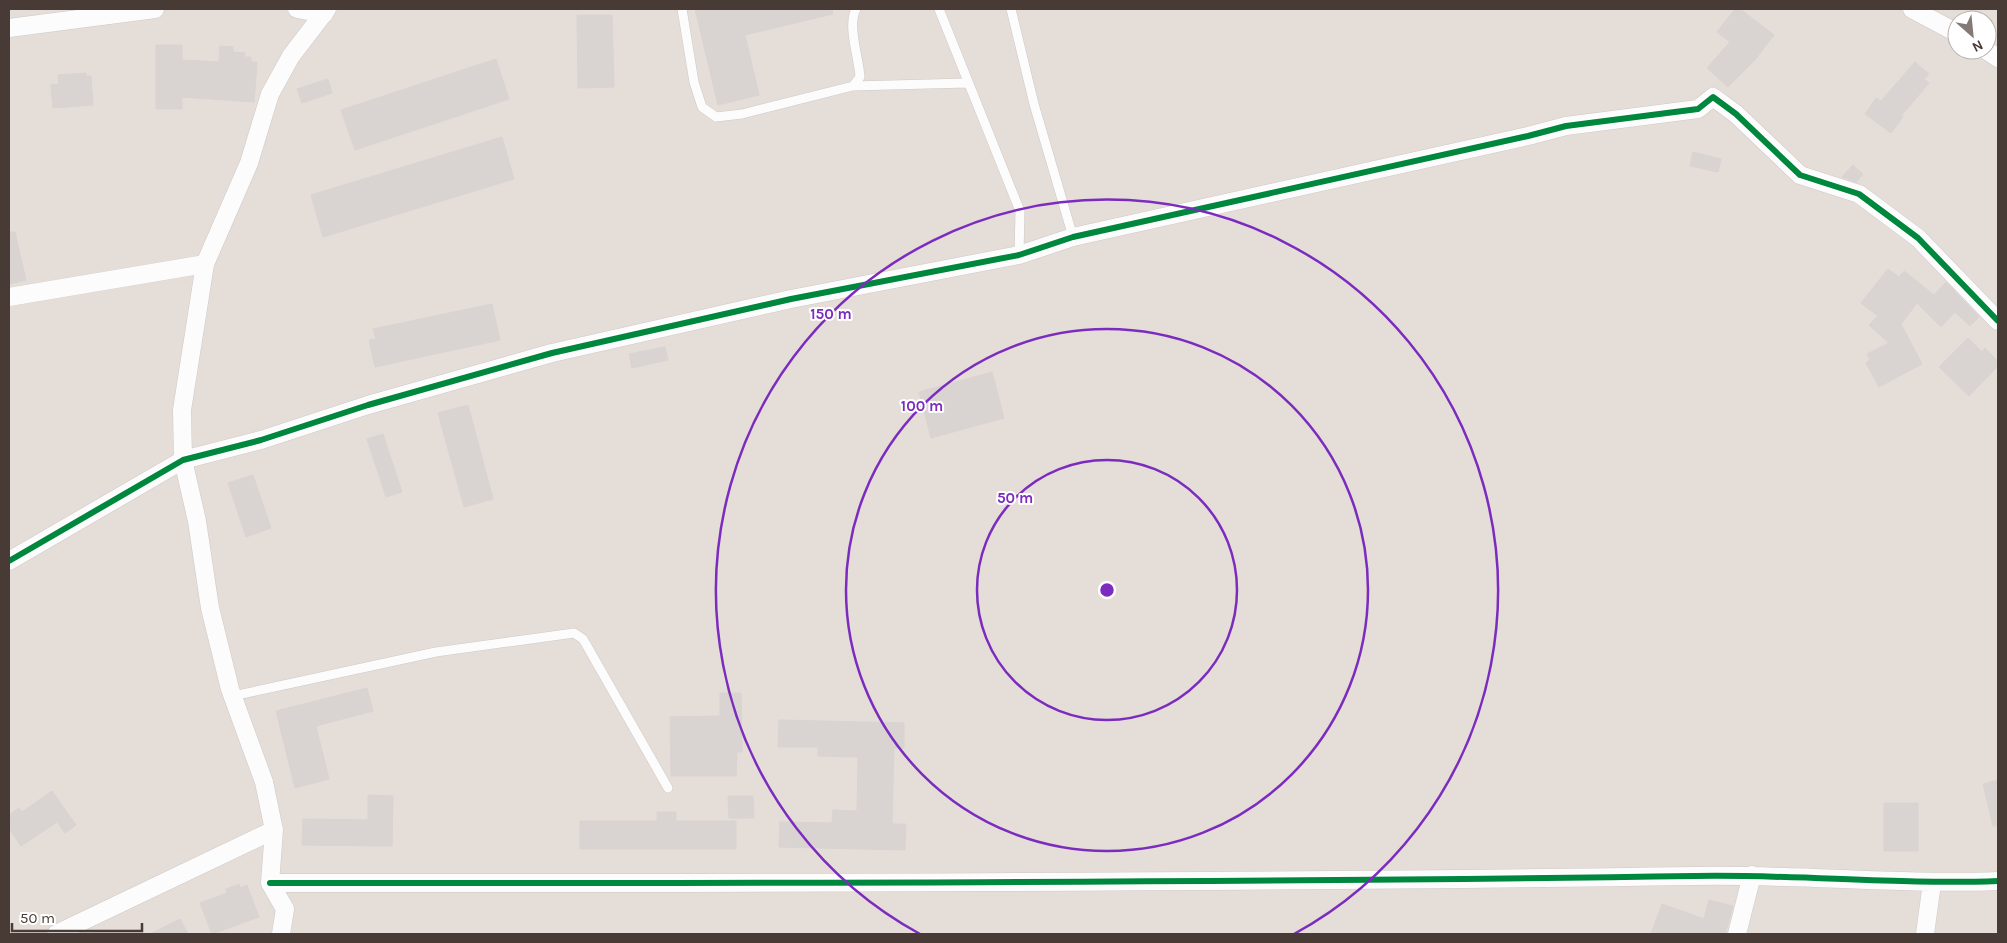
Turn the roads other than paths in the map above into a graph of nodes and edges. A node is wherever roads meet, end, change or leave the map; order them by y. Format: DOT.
graph roads {
  1 [pos="155,9"];
  2 [pos="297,9"];
  3 [pos="682,9"];
  4 [pos="856,9"];
  5 [pos="939,9"];
  6 [pos="1011,9"];
  7 [pos="1912,9"];
  8 [pos="325,12"];
  9 [pos="1947,27"];
  10 [pos="9,28"];
  11 [pos="967,83"];
  12 [pos="853,86"];
  13 [pos="1073,237"];
  14 [pos="1019,255"];
  15 [pos="205,264"];
  16 [pos="9,297"];
  17 [pos="1998,321"];
  18 [pos="183,460"];
  19 [pos="9,561"];
  20 [pos="233,696"];
  21 [pos="668,788"];
  22 [pos="274,830"];
  23 [pos="1752,875"];
  24 [pos="1998,881"];
  25 [pos="270,883"];
  26 [pos="1932,883"];
  27 [pos="56,934"];
  28 [pos="281,934"];
  29 [pos="1738,934"];
  30 [pos="1925,934"];
  1 -- 10 [label="street"];
  2 -- 8 [label="street"];
  3 -- 12 [label="lane"];
  4 -- 12 [label="lane"];
  5 -- 11 [label="lane"];
  6 -- 13 [label="lane"];
  7 -- 9 [label="street"];
  8 -- 15 [label="street"];
  11 -- 12 [label="lane"];
  11 -- 14 [label="lane"];
  13 -- 14 [label="street"];
  13 -- 17 [label="street"];
  14 -- 18 [label="street"];
  15 -- 16 [label="street"];
  15 -- 18 [label="street"];
  18 -- 19 [label="street"];
  18 -- 20 [label="street"];
  20 -- 21 [label="lane"];
  20 -- 22 [label="street"];
  22 -- 25 [label="street"];
  22 -- 27 [label="street"];
  23 -- 25 [label="street"];
  23 -- 26 [label="street"];
  23 -- 29 [label="street"];
  24 -- 26 [label="street"];
  25 -- 28 [label="street"];
  26 -- 30 [label="street"];
}
